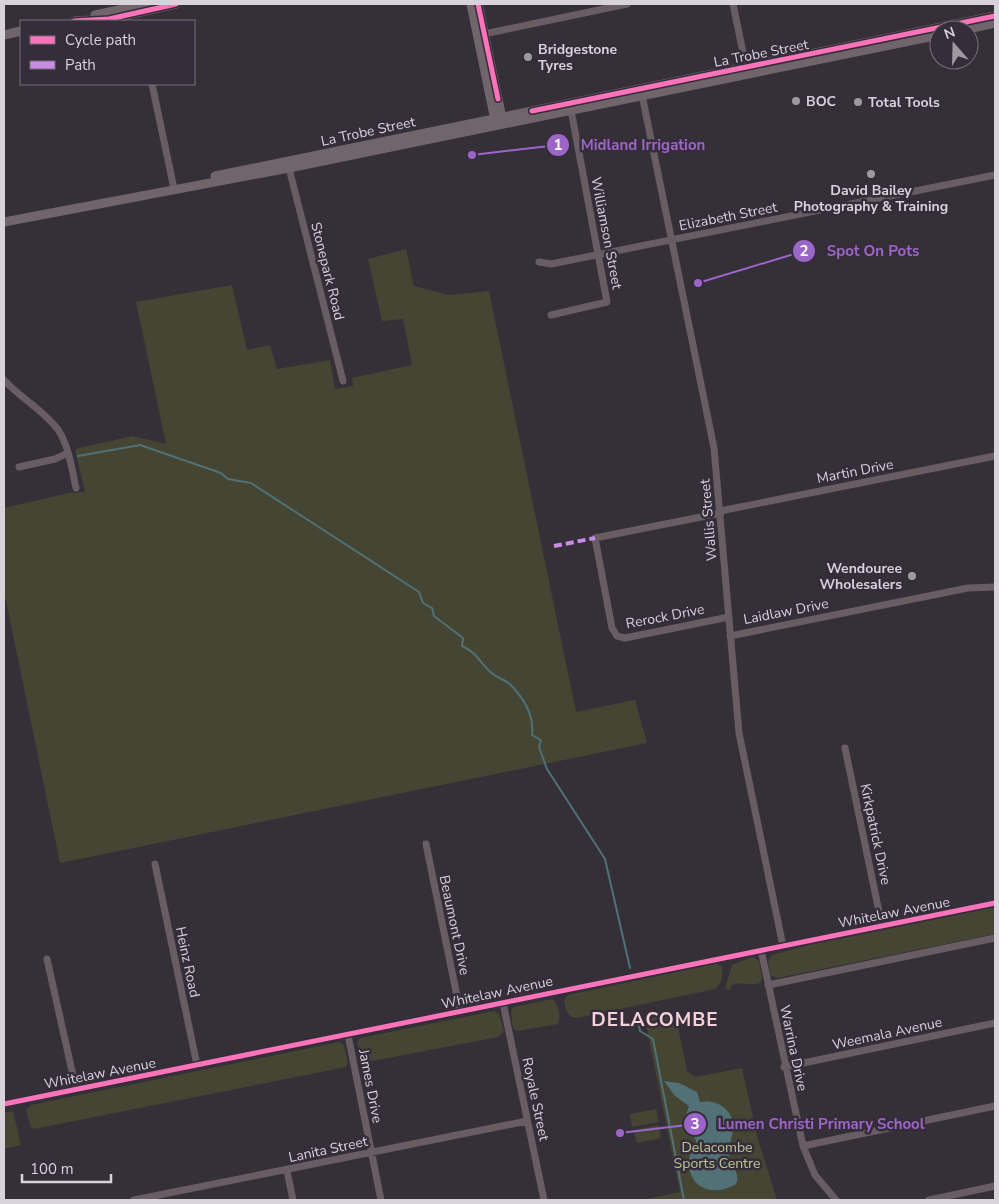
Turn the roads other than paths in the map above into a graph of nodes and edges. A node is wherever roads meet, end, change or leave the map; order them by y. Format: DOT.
graph roads {
  1 [pos="176,4"];
  2 [pos="471,4"];
  3 [pos="478,4"];
  4 [pos="627,4"];
  5 [pos="733,4"];
  6 [pos="142,7"];
  7 [pos="995,16"];
  8 [pos="99,20"];
  9 [pos="995,23"];
  10 [pos="979,26"];
  11 [pos="20,32"];
  12 [pos="481,34"];
  13 [pos="4,35"];
  14 [pos="929,37"];
  15 [pos="746,71"];
  16 [pos="152,85"];
  17 [pos="642,91"];
  18 [pos="570,107"];
  19 [pos="499,121"];
  20 [pos="288,165"];
  21 [pos="995,175"];
  22 [pos="173,187"];
  23 [pos="4,223"];
  24 [pos="672,240"];
  25 [pos="599,254"];
  26 [pos="539,262"];
  27 [pos="550,314"];
  28 [pos="4,380"];
  29 [pos="343,381"];
  30 [pos="68,453"];
  31 [pos="995,456"];
  32 [pos="19,467"];
  33 [pos="76,488"];
  34 [pos="720,512"];
  35 [pos="595,538"];
  36 [pos="995,587"];
  37 [pos="729,617"];
  38 [pos="730,636"];
  39 [pos="845,748"];
  40 [pos="426,844"];
  41 [pos="155,864"];
  42 [pos="995,903"];
  43 [pos="882,926"];
  44 [pos="995,938"];
  45 [pos="783,946"];
  46 [pos="761,950"];
  47 [pos="47,959"];
  48 [pos="768,985"];
  49 [pos="503,1003"];
  50 [pos="460,1011"];
  51 [pos="995,1023"];
  52 [pos="348,1035"];
  53 [pos="198,1065"];
  54 [pos="784,1067"];
  55 [pos="76,1089"];
  56 [pos="4,1104"];
  57 [pos="995,1106"];
  58 [pos="528,1121"];
  59 [pos="803,1146"];
  60 [pos="372,1153"];
  61 [pos="287,1171"];
  62 [pos="995,1186"];
  63 [pos="134,1200"];
  64 [pos="293,1200"];
  65 [pos="380,1200"];
  66 [pos="544,1200"];
  67 [pos="835,1200"];
  68 [pos="929,1200"];
  1 -- 6 [label="main road"];
  2 -- 12 [label="main road"];
  3 -- 12 [label="main road"];
  4 -- 12 [label="street"];
  5 -- 15 [label="street"];
  6 -- 8 [label="main road"];
  7 -- 15 [label="main road, La Trobe Street"];
  9 -- 10 [label="main road"];
  11 -- 13 [label="main road"];
  12 -- 19 [label="main road"];
  14 -- 15 [label="main road, La Trobe Street"];
  15 -- 17 [label="main road, La Trobe Street"];
  16 -- 22 [label="street"];
  17 -- 18 [label="main road, La Trobe Street"];
  17 -- 24 [label="street, Wallis Street"];
  18 -- 19 [label="main road, La Trobe Street"];
  18 -- 25 [label="street, Williamson Street"];
  19 -- 20 [label="main road, La Trobe Street"];
  20 -- 22 [label="main road, La Trobe Street"];
  20 -- 29 [label="street, Stonepark Road"];
  21 -- 24 [label="street, Elizabeth Street"];
  22 -- 23 [label="main road, La Trobe Street"];
  24 -- 25 [label="street, Elizabeth Street"];
  24 -- 34 [label="street, Wallis Street"];
  25 -- 26 [label="street, Elizabeth Street"];
  25 -- 27 [label="street, Williamson Street"];
  28 -- 30 [label="street"];
  30 -- 32 [label="street"];
  30 -- 33 [label="street"];
  31 -- 34 [label="street, Martin Drive"];
  34 -- 35 [label="street, Martin Drive"];
  34 -- 37 [label="street, Wallis Street"];
  35 -- 37 [label="street, Rerock Drive"];
  36 -- 38 [label="street, Laidlaw Drive"];
  37 -- 38 [label="street, Wallis Street"];
  38 -- 45 [label="street, Wallis Street"];
  39 -- 43 [label="street, Kirkpatrick Drive"];
  40 -- 50 [label="street, Beaumont Drive"];
  41 -- 53 [label="street, Heinz Road"];
  42 -- 43 [label="street, Whitelaw Avenue"];
  43 -- 45 [label="street, Whitelaw Avenue"];
  44 -- 48 [label="street"];
  45 -- 46 [label="street, Whitelaw Avenue"];
  46 -- 48 [label="street, Warrina Drive"];
  46 -- 49 [label="street, Whitelaw Avenue"];
  47 -- 55 [label="street"];
  48 -- 54 [label="street, Warrina Drive"];
  49 -- 50 [label="street, Whitelaw Avenue"];
  49 -- 58 [label="street, Royale Street"];
  50 -- 52 [label="street, Whitelaw Avenue"];
  51 -- 54 [label="street, Weemala Avenue"];
  52 -- 53 [label="street, Whitelaw Avenue"];
  52 -- 60 [label="street, James Drive"];
  53 -- 55 [label="street, Whitelaw Avenue"];
  54 -- 59 [label="street, Warrina Drive"];
  55 -- 56 [label="street, Whitelaw Avenue"];
  57 -- 59 [label="street"];
  58 -- 60 [label="street, Lanita Street"];
  58 -- 66 [label="street, Royale Street"];
  59 -- 67 [label="street, Warrina Drive"];
  60 -- 61 [label="street, Lanita Street"];
  60 -- 65 [label="street, James Drive"];
  61 -- 63 [label="street, Lanita Street"];
  61 -- 64 [label="street"];
  62 -- 68 [label="street"];
}
